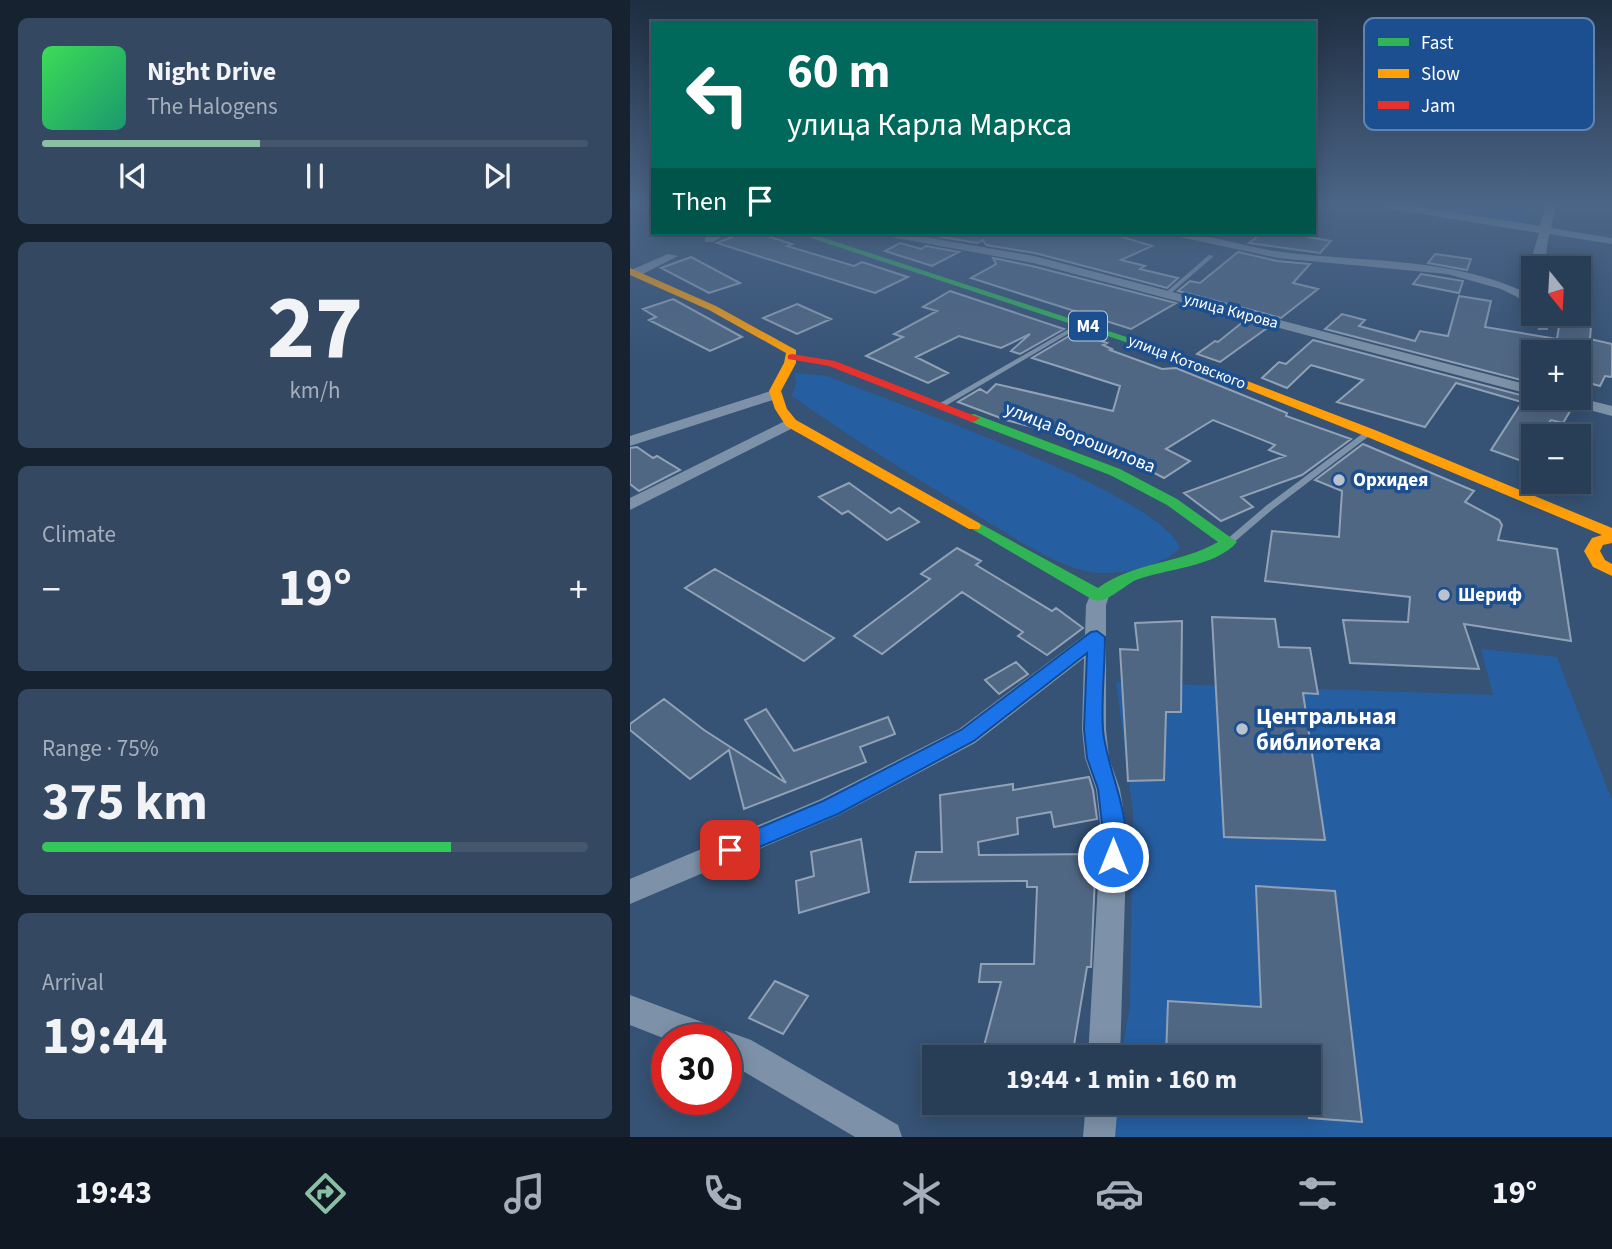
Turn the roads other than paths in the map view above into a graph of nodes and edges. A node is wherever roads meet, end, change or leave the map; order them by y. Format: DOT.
graph roads {
  1 [pos="667,258"];
  2 [pos="878,258"];
  3 [pos="1023,258"];
  4 [pos="1209,258"];
  5 [pos="1305,258"];
  6 [pos="632,273"];
  7 [pos="1167,294"];
  8 [pos="1521,296"];
  9 [pos="1080,324"];
  10 [pos="793,357"];
  11 [pos="1521,387"];
  12 [pos="774,395"];
  13 [pos="938,406"];
  14 [pos="1591,406"];
  15 [pos="1612,411"];
  16 [pos="791,423"];
  17 [pos="1370,433"];
  18 [pos="630,441"];
  19 [pos="630,505"];
  20 [pos="1565,513"];
  21 [pos="1612,536"];
  22 [pos="1228,542"];
  23 [pos="1601,561"];
  24 [pos="1612,585"];
  25 [pos="1099,596"];
  26 [pos="1097,637"];
  27 [pos="630,892"];
  28 [pos="630,1010"];
  29 [pos="667,1024"];
  30 [pos="1105,1045"];
  31 [pos="742,1052"];
  32 [pos="1101,1115"];
  33 [pos="886,1137"];
  34 [pos="1099,1137"];
  1 -- 6 [label="street"];
  2 -- 9 [label="main road, улица Котовского / M4"];
  3 -- 7 [label="street, улица Кирова"];
  4 -- 7 [label="lane"];
  5 -- 8 [label="street"];
  6 -- 10 [label="main road"];
  7 -- 11 [label="street, улица Кирова"];
  9 -- 13 [label="lane"];
  9 -- 17 [label="main road, улица Котовского / M4"];
  10 -- 12 [label="main road"];
  10 -- 13 [label="main road, улица Ворошилова"];
  12 -- 16 [label="main road"];
  12 -- 18 [label="street"];
  13 -- 22 [label="main road, улица Ворошилова"];
  14 -- 15 [label="street"];
  16 -- 19 [label="street"];
  16 -- 25 [label="main road"];
  17 -- 20 [label="main road, улица Котовского / M4"];
  17 -- 22 [label="lane"];
  20 -- 21 [label="main road, улица Котовского / M4"];
  20 -- 23 [label="main road"];
  21 -- 23 [label="main road, M4"];
  22 -- 25 [label="main road"];
  23 -- 24 [label="main road"];
  25 -- 26 [label="street"];
  26 -- 27 [label="street"];
  26 -- 30 [label="street"];
  28 -- 29 [label="street"];
  31 -- 33 [label="street"];
  32 -- 34 [label="street"];
}
